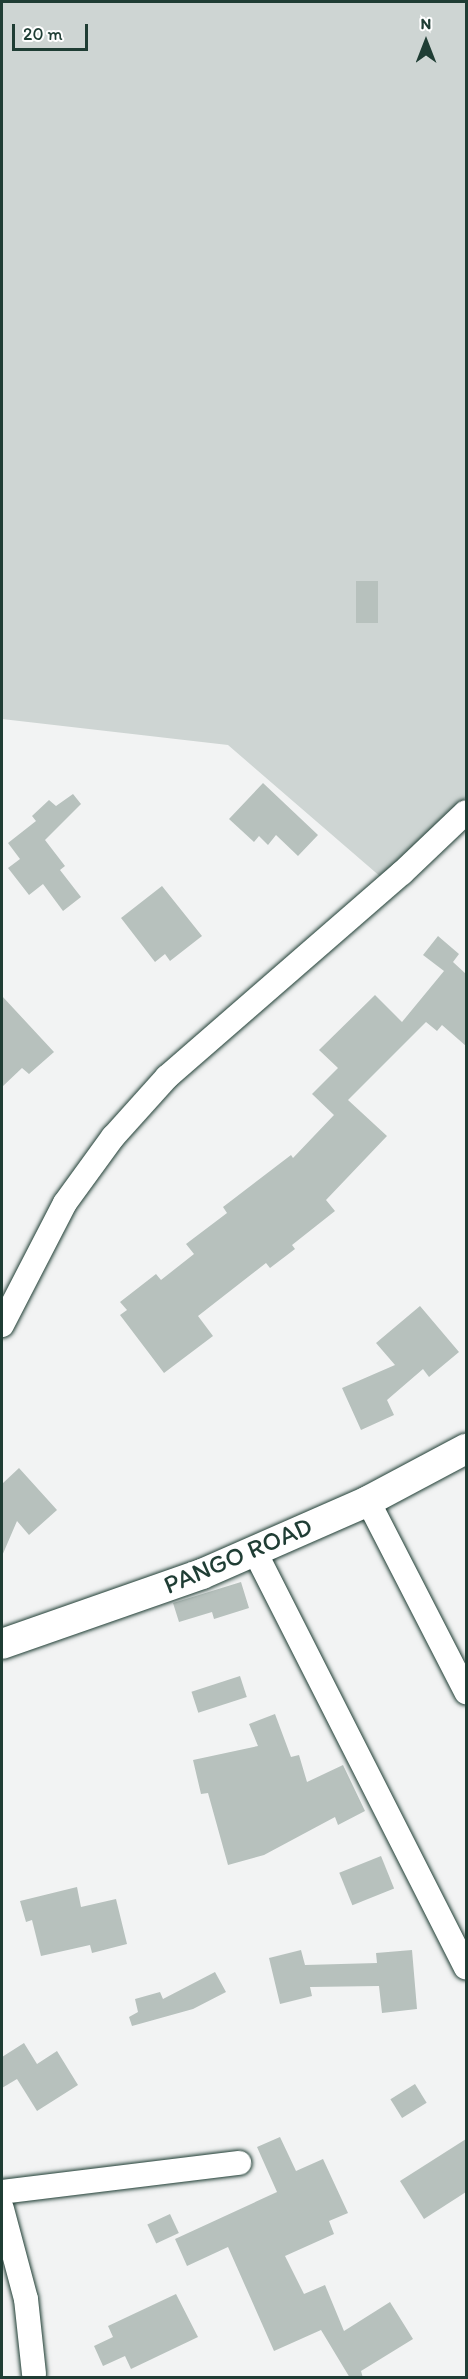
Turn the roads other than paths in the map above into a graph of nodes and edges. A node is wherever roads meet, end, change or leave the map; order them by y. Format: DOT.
graph roads {
  1 [pos="466,812"];
  2 [pos="2,1325"];
  3 [pos="466,1449"];
  4 [pos="368,1501"];
  5 [pos="254,1550"];
  6 [pos="2,1644"];
  7 [pos="466,1692"];
  8 [pos="466,1967"];
  9 [pos="239,2163"];
  10 [pos="2,2192"];
  11 [pos="2,2209"];
  12 [pos="34,2374"];
  1 -- 2 [label="street"];
  3 -- 4 [label="street, PANGO ROAD"];
  4 -- 5 [label="street, PANGO ROAD"];
  4 -- 7 [label="street"];
  5 -- 6 [label="street, PANGO ROAD"];
  5 -- 8 [label="street"];
  9 -- 10 [label="street"];
  11 -- 12 [label="street"];
}
